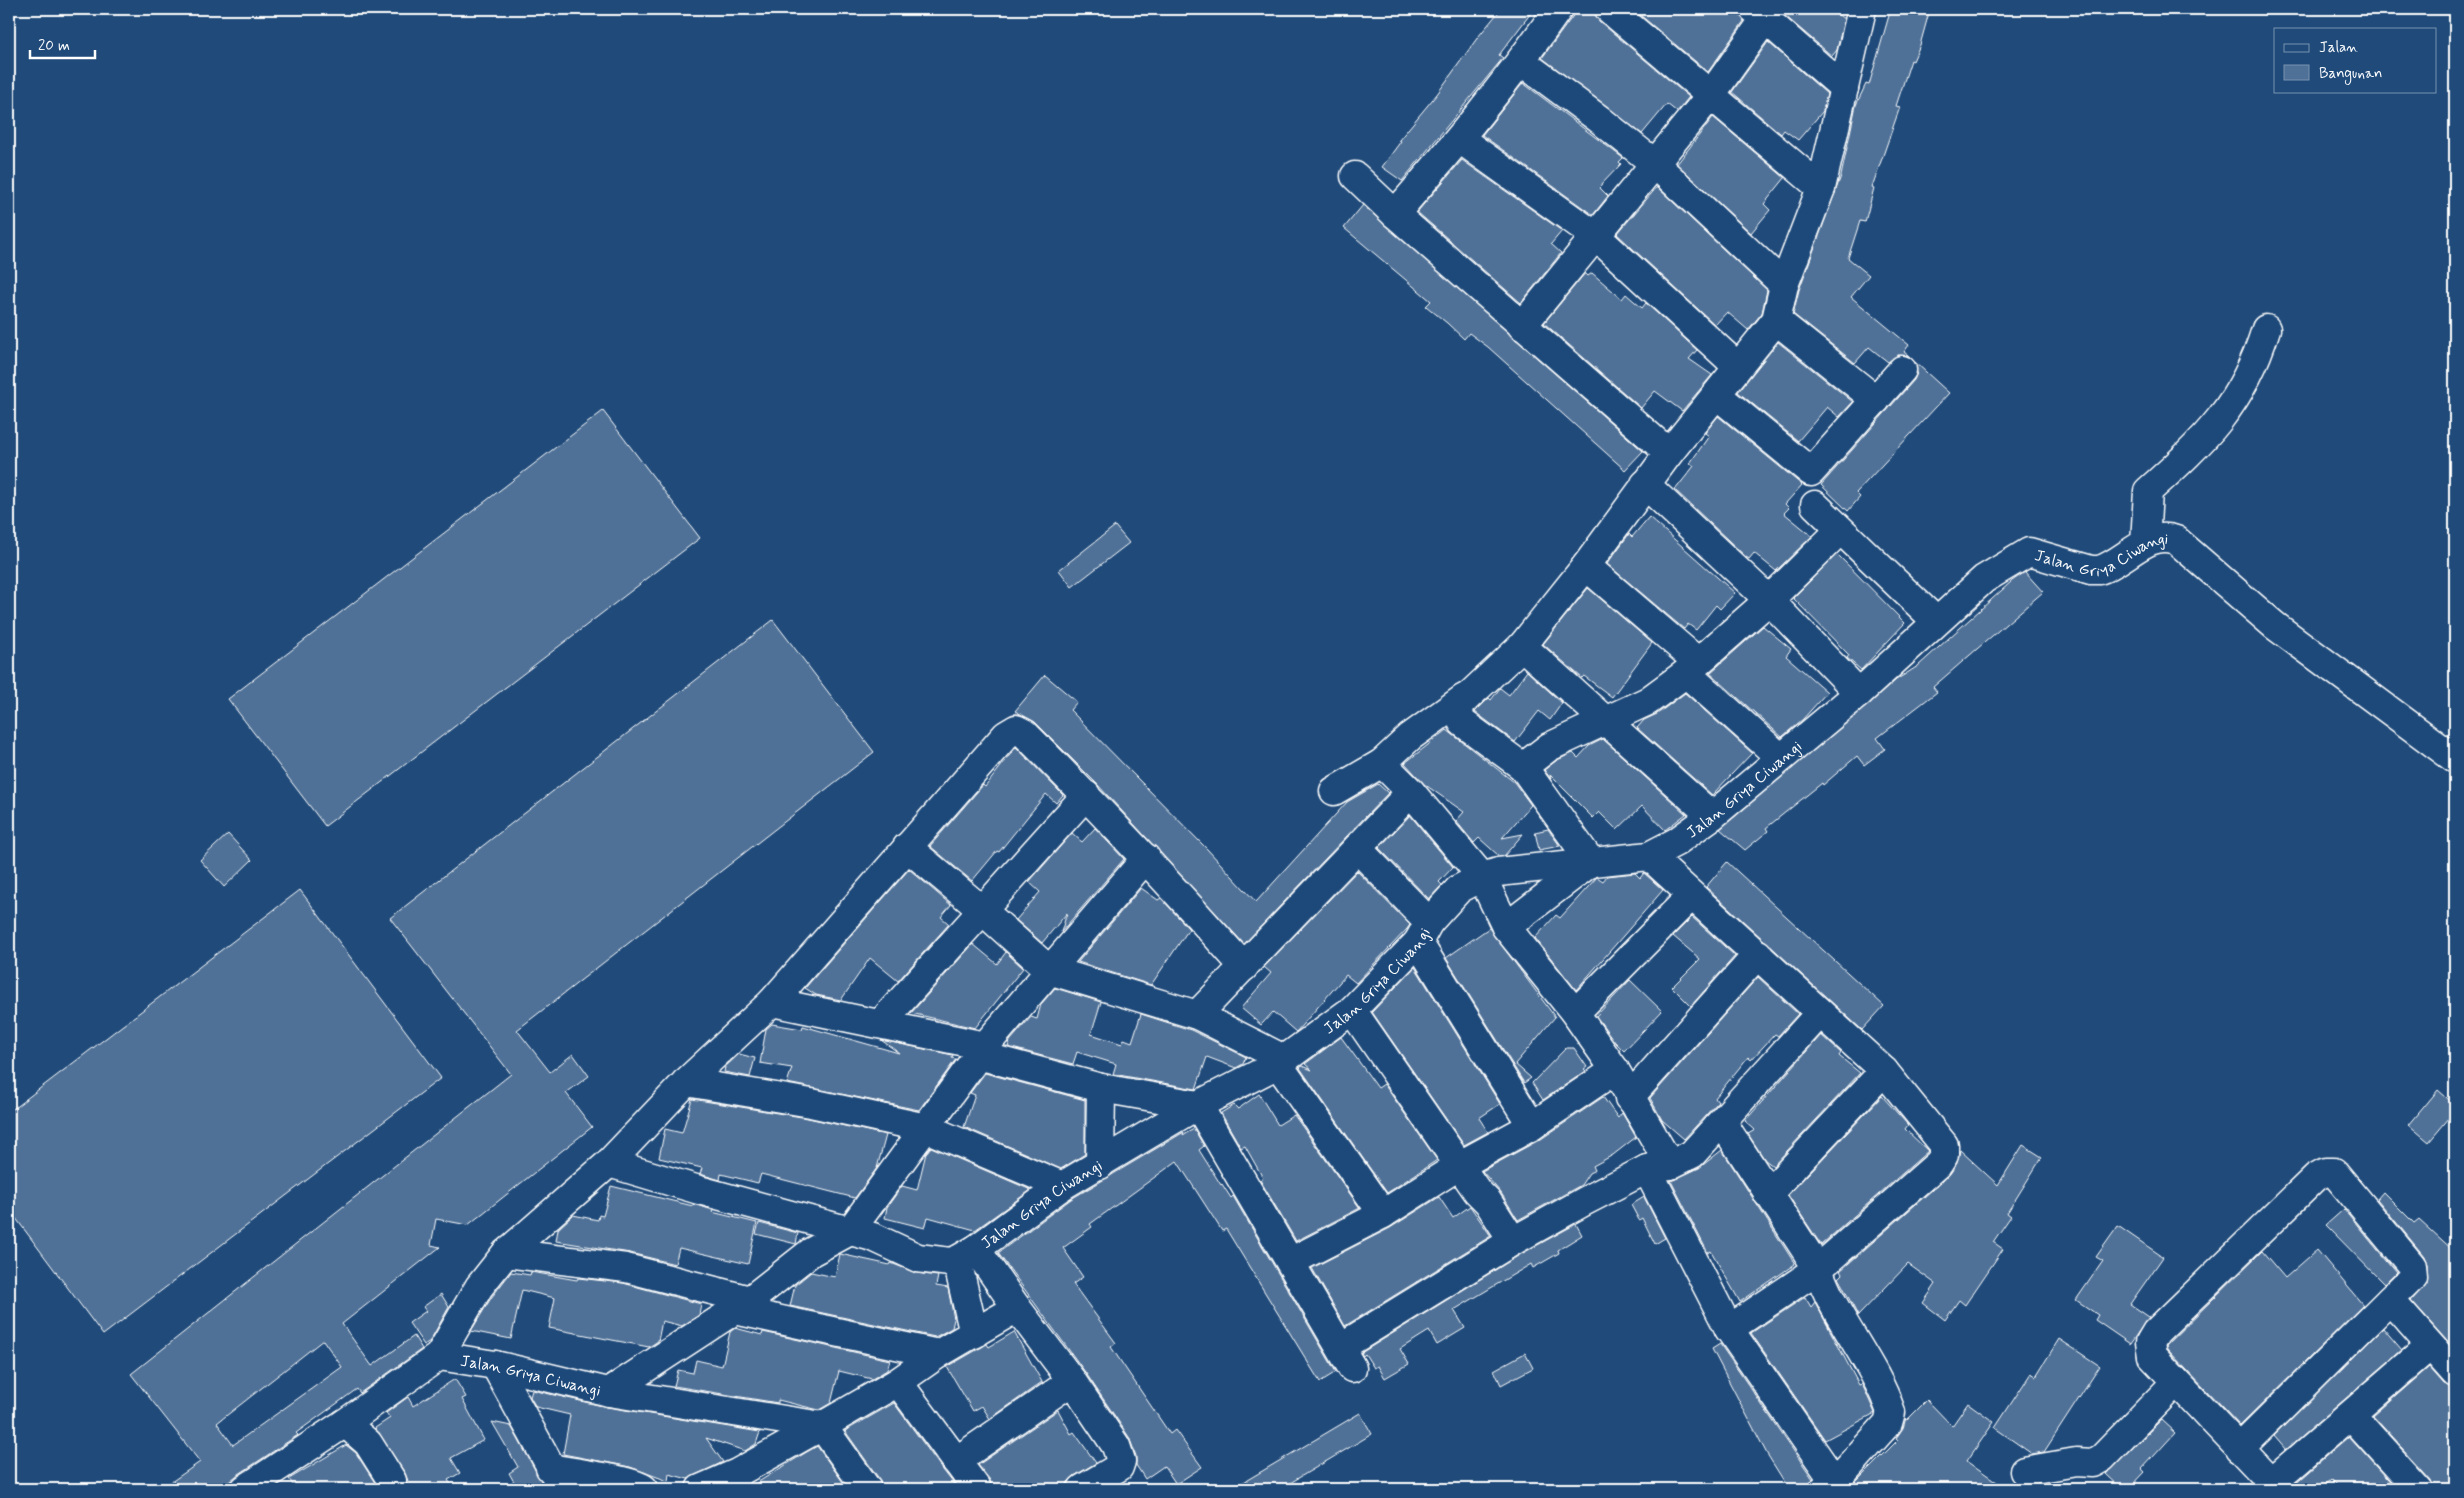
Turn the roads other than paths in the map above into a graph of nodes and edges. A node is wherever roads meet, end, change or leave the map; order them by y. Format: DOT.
graph roads {
  1 [pos="1558,9"];
  2 [pos="1609,9"];
  3 [pos="1862,9"];
  4 [pos="1760,14"];
  5 [pos="1522,62"];
  6 [pos="1844,88"];
  7 [pos="1710,96"];
  8 [pos="1460,139"];
  9 [pos="1654,164"];
  10 [pos="1355,176"];
  11 [pos="1821,188"];
  12 [pos="1395,214"];
  13 [pos="1597,236"];
  14 [pos="1784,285"];
  15 [pos="1776,320"];
  16 [pos="1522,326"];
  17 [pos="2266,329"];
  18 [pos="1737,366"];
  19 [pos="1902,370"];
  20 [pos="1717,395"];
  21 [pos="1876,400"];
  22 [pos="1669,452"];
  23 [pos="1645,484"];
  24 [pos="1815,505"];
  25 [pos="1840,530"];
  26 [pos="2144,543"];
  27 [pos="1586,566"];
  28 [pos="1769,600"];
  29 [pos="1936,621"];
  30 [pos="1522,646"];
  31 [pos="1692,667"];
  32 [pos="1859,693"];
  33 [pos="1464,698"];
  34 [pos="1606,720"];
  35 [pos="1780,758"];
  36 [pos="2455,759"];
  37 [pos="1382,763"];
  38 [pos="1523,767"];
  39 [pos="1334,791"];
  40 [pos="1411,792"];
  41 [pos="1086,795"];
  42 [pos="1712,816"];
  43 [pos="907,846"];
  44 [pos="1357,848"];
  45 [pos="1649,856"];
  46 [pos="1146,858"];
  47 [pos="1591,862"];
  48 [pos="1482,877"];
  49 [pos="1691,896"];
  50 [pos="982,910"];
  51 [pos="1506,927"];
  52 [pos="1424,932"];
  53 [pos="1758,954"];
  54 [pos="1244,967"];
  55 [pos="1049,970"];
  56 [pos="772,1002"];
  57 [pos="1352,1010"];
  58 [pos="1574,1013"];
  59 [pos="1820,1014"];
  60 [pos="1197,1015"];
  61 [pos="881,1023"];
  62 [pos="982,1051"];
  63 [pos="1281,1061"];
  64 [pos="1615,1070"];
  65 [pos="1884,1071"];
  66 [pos="686,1082"];
  67 [pos="1102,1088"];
  68 [pos="1630,1098"];
  69 [pos="1198,1106"];
  70 [pos="1722,1122"];
  71 [pos="1532,1126"];
  72 [pos="926,1128"];
  73 [pos="609,1163"];
  74 [pos="1100,1165"];
  75 [pos="1460,1165"];
  76 [pos="1659,1167"];
  77 [pos="1062,1186"];
  78 [pos="1768,1194"];
  79 [pos="1382,1214"];
  80 [pos="850,1231"];
  81 [pos="1513,1241"];
  82 [pos="506,1253"];
  83 [pos="966,1254"];
  84 [pos="1290,1262"];
  85 [pos="1818,1269"];
  86 [pos="2390,1300"];
  87 [pos="743,1305"];
  88 [pos="1017,1308"];
  89 [pos="1729,1329"];
  90 [pos="974,1334"];
  91 [pos="2430,1346"];
  92 [pos="938,1354"];
  93 [pos="439,1356"];
  94 [pos="495,1365"];
  95 [pos="2455,1373"];
  96 [pos="1072,1381"];
  97 [pos="898,1382"];
  98 [pos="2176,1382"];
  99 [pos="609,1392"];
  100 [pos="2351,1415"];
  101 [pos="345,1423"];
  102 [pos="822,1426"];
  103 [pos="2239,1449"];
  104 [pos="956,1461"];
  105 [pos="2024,1471"];
  106 [pos="556,1479"];
  107 [pos="392,1481"];
  108 [pos="742,1481"];
  109 [pos="1829,1485"];
  110 [pos="2274,1486"];
  111 [pos="245,1489"];
  112 [pos="644,1489"];
  113 [pos="700,1489"];
  114 [pos="867,1489"];
  115 [pos="977,1489"];
  116 [pos="1082,1489"];
  117 [pos="2418,1489"];
  1 -- 5 [label="street"];
  2 -- 7 [label="street"];
  3 -- 6 [label="street"];
  4 -- 6 [label="street"];
  4 -- 7 [label="street"];
  5 -- 8 [label="street"];
  5 -- 9 [label="street"];
  6 -- 11 [label="street"];
  7 -- 9 [label="street"];
  7 -- 11 [label="street"];
  8 -- 12 [label="street"];
  8 -- 13 [label="street"];
  9 -- 13 [label="street"];
  9 -- 14 [label="street"];
  10 -- 12 [label="street"];
  11 -- 14 [label="street"];
  12 -- 16 [label="street"];
  13 -- 16 [label="street"];
  13 -- 18 [label="street"];
  14 -- 15 [label="street"];
  15 -- 18 [label="street"];
  15 -- 21 [label="street"];
  16 -- 22 [label="street"];
  17 -- 26 [label="street"];
  18 -- 20 [label="street"];
  19 -- 21 [label="street"];
  20 -- 21 [label="street"];
  20 -- 22 [label="street"];
  22 -- 23 [label="street"];
  23 -- 27 [label="street"];
  23 -- 28 [label="street"];
  24 -- 25 [label="street"];
  25 -- 28 [label="street"];
  25 -- 29 [label="street"];
  26 -- 29 [label="street, Jalan Griya Ciwangi"];
  26 -- 36 [label="street, Jalan Griya Ciwangi"];
  27 -- 30 [label="street"];
  27 -- 31 [label="street"];
  28 -- 31 [label="street"];
  28 -- 32 [label="street"];
  29 -- 32 [label="street, Jalan Griya Ciwangi"];
  30 -- 33 [label="street"];
  30 -- 34 [label="street"];
  31 -- 34 [label="street"];
  31 -- 35 [label="street"];
  32 -- 35 [label="street, Jalan Griya Ciwangi"];
  33 -- 37 [label="street"];
  33 -- 38 [label="street"];
  34 -- 38 [label="street"];
  34 -- 42 [label="street"];
  35 -- 42 [label="street, Jalan Griya Ciwangi"];
  37 -- 39 [label="street"];
  37 -- 40 [label="street"];
  38 -- 47 [label="street"];
  40 -- 44 [label="street"];
  40 -- 48 [label="street"];
  41 -- 43 [label="street"];
  41 -- 46 [label="street"];
  41 -- 50 [label="street"];
  42 -- 45 [label="street, Jalan Griya Ciwangi"];
  43 -- 50 [label="street"];
  43 -- 56 [label="street"];
  44 -- 52 [label="street"];
  44 -- 54 [label="street"];
  45 -- 47 [label="street, Jalan Griya Ciwangi"];
  45 -- 49 [label="street"];
  46 -- 54 [label="street"];
  46 -- 55 [label="street"];
  47 -- 48 [label="street, Jalan Griya Ciwangi"];
  47 -- 51 [label="street"];
  48 -- 51 [label="street"];
  48 -- 52 [label="street, Jalan Griya Ciwangi"];
  49 -- 53 [label="street"];
  49 -- 58 [label="street"];
  50 -- 55 [label="street"];
  50 -- 61 [label="street"];
  51 -- 58 [label="street"];
  52 -- 57 [label="street, Jalan Griya Ciwangi"];
  52 -- 71 [label="street"];
  53 -- 59 [label="street"];
  53 -- 68 [label="street"];
  54 -- 60 [label="street"];
  55 -- 60 [label="street"];
  55 -- 62 [label="street"];
  56 -- 61 [label="street"];
  56 -- 66 [label="street"];
  57 -- 63 [label="street, Jalan Griya Ciwangi"];
  57 -- 75 [label="street"];
  58 -- 64 [label="street"];
  59 -- 65 [label="street"];
  59 -- 70 [label="street"];
  60 -- 63 [label="street"];
  61 -- 62 [label="street"];
  62 -- 67 [label="street"];
  62 -- 72 [label="street"];
  63 -- 69 [label="street, Jalan Griya Ciwangi"];
  63 -- 79 [label="street"];
  64 -- 68 [label="street"];
  64 -- 71 [label="street"];
  65 -- 78 [label="street"];
  65 -- 85 [label="street"];
  66 -- 72 [label="street"];
  66 -- 73 [label="street"];
  67 -- 69 [label="street"];
  67 -- 74 [label="street"];
  68 -- 76 [label="street"];
  69 -- 74 [label="street, Jalan Griya Ciwangi"];
  69 -- 84 [label="street"];
  70 -- 76 [label="street"];
  70 -- 78 [label="street"];
  71 -- 75 [label="street"];
  72 -- 77 [label="street"];
  72 -- 80 [label="street"];
  73 -- 80 [label="street"];
  73 -- 82 [label="street"];
  74 -- 77 [label="street, Jalan Griya Ciwangi"];
  75 -- 79 [label="street"];
  75 -- 81 [label="street"];
  76 -- 81 [label="street"];
  76 -- 89 [label="street"];
  77 -- 83 [label="street, Jalan Griya Ciwangi"];
  78 -- 85 [label="street"];
  79 -- 84 [label="street"];
  80 -- 83 [label="street"];
  80 -- 87 [label="street, Jalan Griya Ciwangi"];
  81 -- 84 [label="street"];
  82 -- 87 [label="street"];
  82 -- 93 [label="street"];
  83 -- 88 [label="street"];
  83 -- 90 [label="street"];
  85 -- 89 [label="street"];
  85 -- 109 [label="street"];
  86 -- 91 [label="street"];
  86 -- 98 [label="street"];
  86 -- 103 [label="street"];
  87 -- 92 [label="street"];
  87 -- 99 [label="street, Jalan Griya Ciwangi"];
  88 -- 90 [label="street"];
  88 -- 96 [label="street"];
  89 -- 109 [label="street"];
  90 -- 92 [label="street"];
  91 -- 95 [label="street"];
  91 -- 100 [label="street"];
  92 -- 97 [label="street"];
  93 -- 94 [label="street, Jalan Griya Ciwangi"];
  93 -- 101 [label="street, Jalan Griya Ciwangi"];
  94 -- 99 [label="street, Jalan Griya Ciwangi"];
  94 -- 106 [label="street"];
  96 -- 104 [label="street"];
  96 -- 116 [label="street"];
  97 -- 102 [label="street"];
  97 -- 104 [label="street"];
  98 -- 103 [label="street"];
  98 -- 105 [label="street"];
  99 -- 102 [label="street"];
  100 -- 110 [label="street"];
  100 -- 117 [label="street"];
  101 -- 107 [label="street"];
  101 -- 111 [label="street, Jalan Griya Ciwangi"];
  102 -- 108 [label="street"];
  102 -- 114 [label="street"];
  103 -- 110 [label="street"];
  104 -- 115 [label="street"];
  106 -- 112 [label="street"];
  108 -- 113 [label="street"];
}
